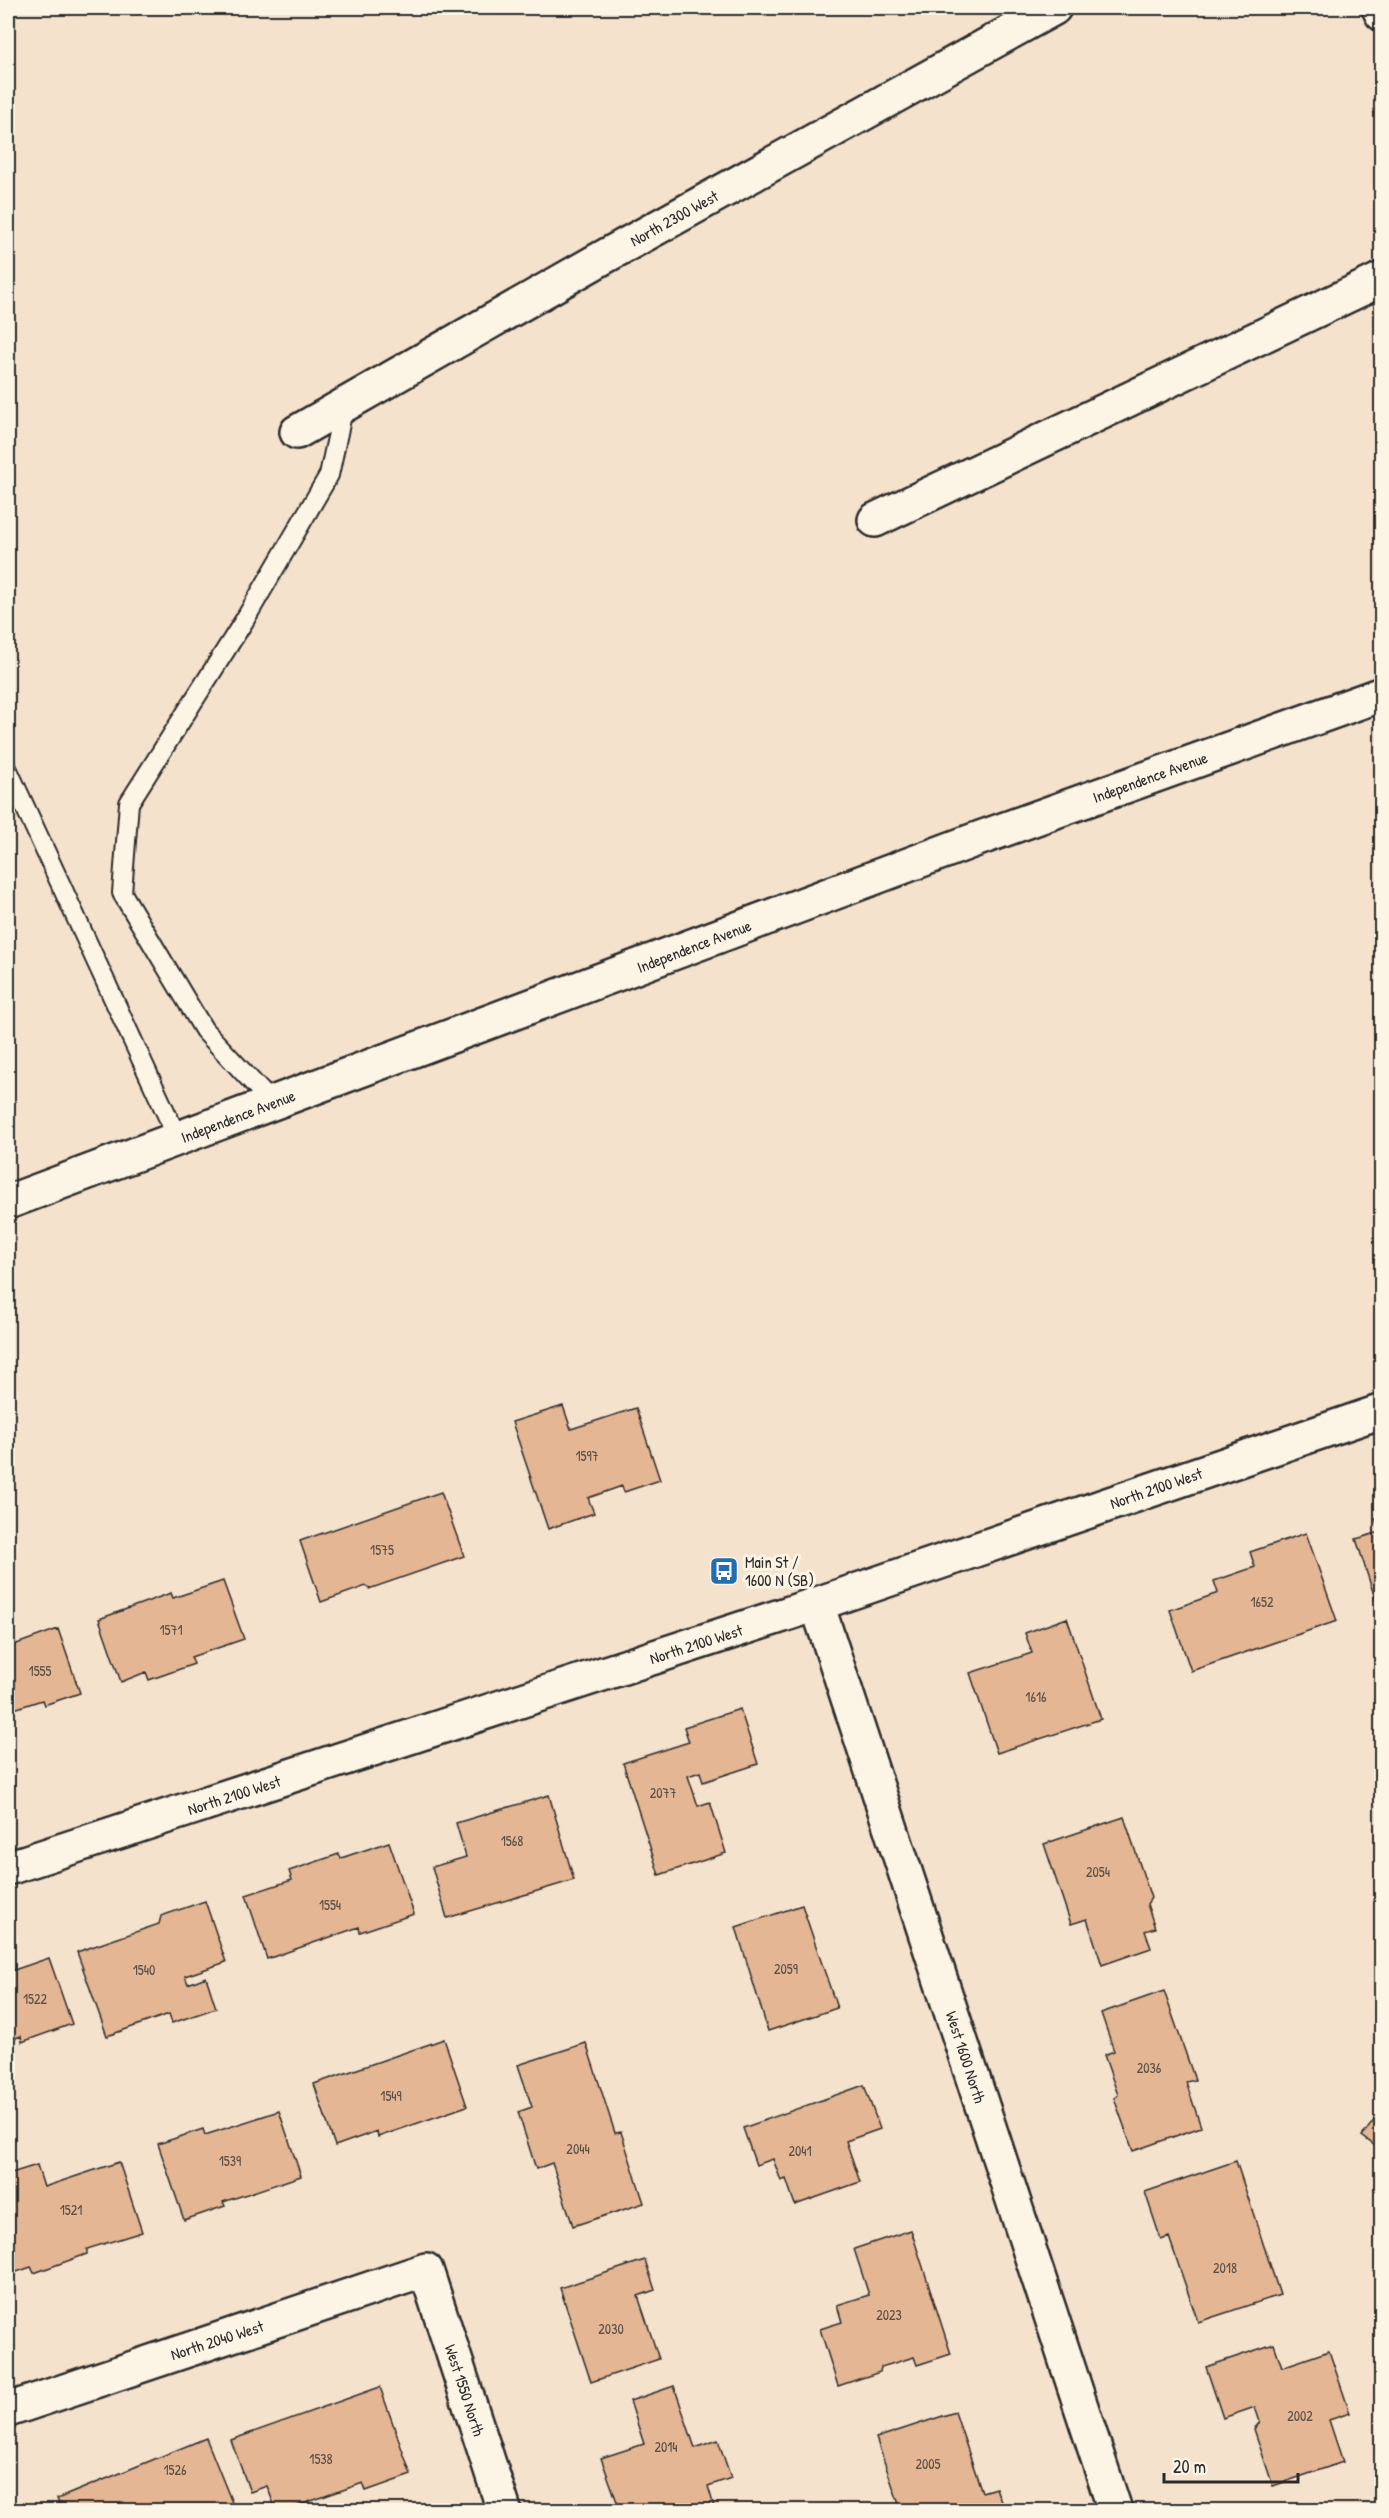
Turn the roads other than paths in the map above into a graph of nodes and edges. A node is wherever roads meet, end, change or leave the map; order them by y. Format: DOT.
graph roads {
  1 [pos="1054,8"];
  2 [pos="1379,8"];
  3 [pos="1382,14"];
  4 [pos="1382,279"];
  5 [pos="344,405"];
  6 [pos="297,432"];
  7 [pos="875,520"];
  8 [pos="1382,694"];
  9 [pos="8,770"];
  10 [pos="272,1103"];
  11 [pos="178,1139"];
  12 [pos="8,1202"];
  13 [pos="1382,1411"];
  14 [pos="817,1604"];
  15 [pos="8,1869"];
  16 [pos="426,2270"];
  17 [pos="8,2410"];
  18 [pos="504,2511"];
  19 [pos="1115,2511"];
  1 -- 5 [label="street, North 2300 West"];
  2 -- 3 [label="street"];
  4 -- 7 [label="street"];
  5 -- 6 [label="street, North 2300 West"];
  5 -- 10 [label="lane"];
  8 -- 10 [label="street, Independence Avenue"];
  9 -- 11 [label="lane"];
  10 -- 11 [label="street, Independence Avenue"];
  11 -- 12 [label="street, Independence Avenue"];
  13 -- 14 [label="street, North 2100 West"];
  14 -- 15 [label="street, North 2100 West"];
  14 -- 19 [label="street, West 1600 North"];
  16 -- 17 [label="street, North 2040 West"];
  16 -- 18 [label="street, West 1550 North"];
}
